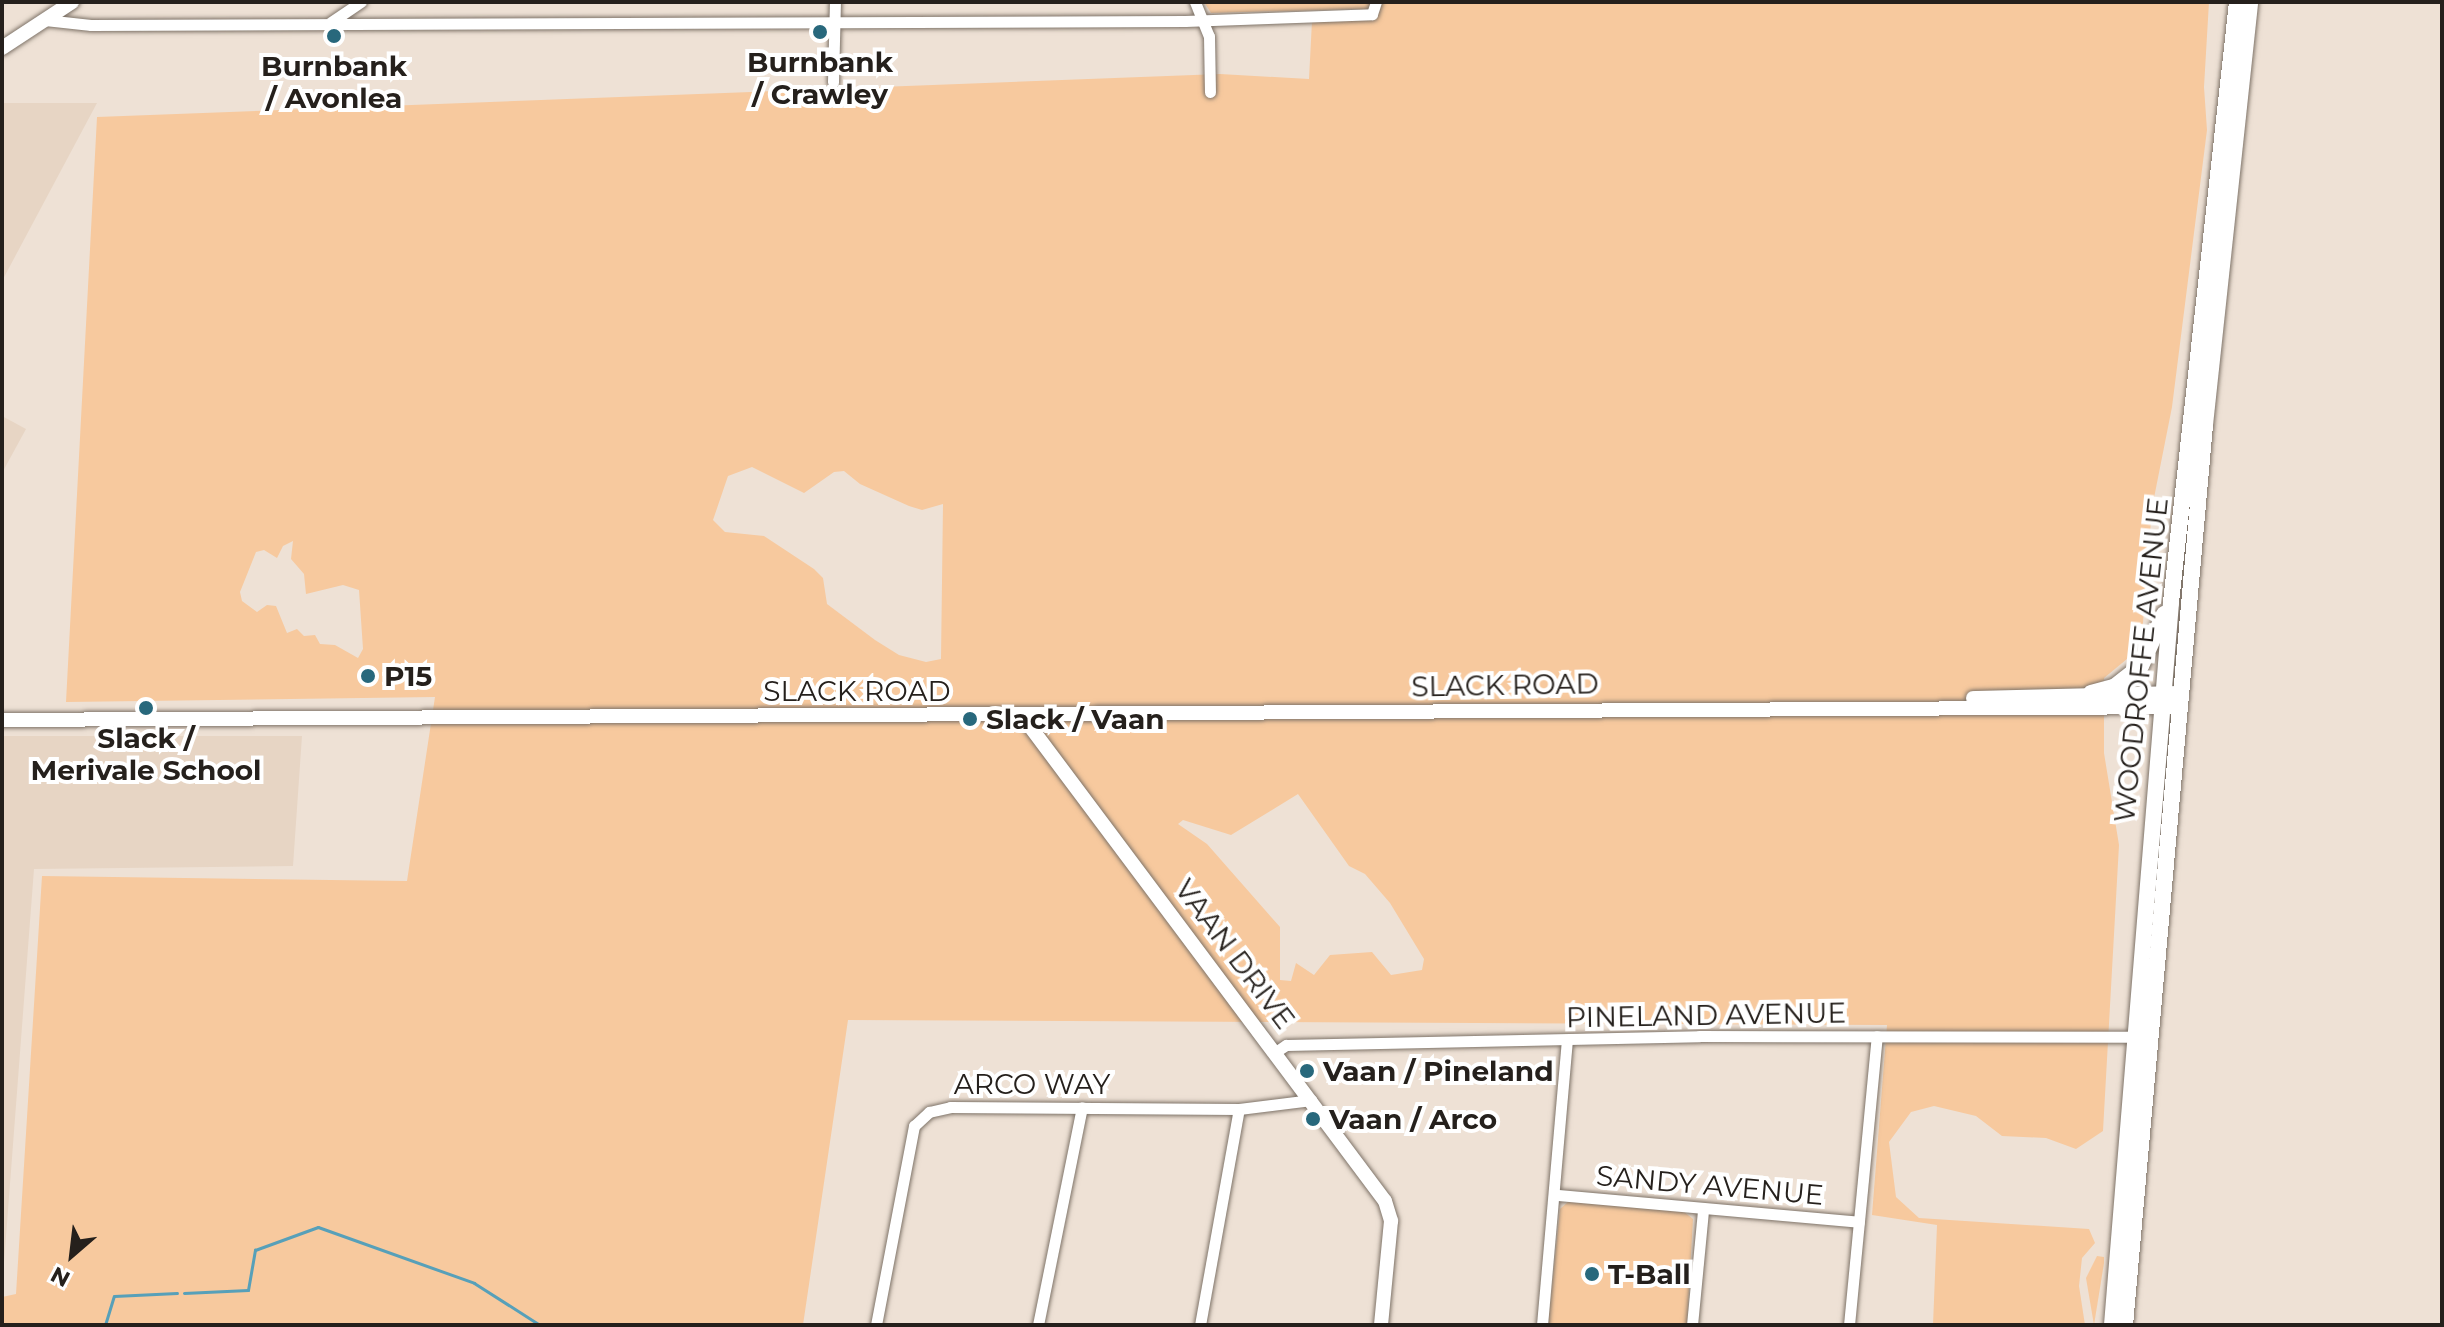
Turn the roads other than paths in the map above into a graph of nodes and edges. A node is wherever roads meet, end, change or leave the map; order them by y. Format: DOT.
graph roads {
  1 [pos="72,2"];
  2 [pos="361,2"];
  3 [pos="835,2"];
  4 [pos="1195,2"];
  5 [pos="1376,2"];
  6 [pos="2237,2"];
  7 [pos="2250,2"];
  8 [pos="1204,17"];
  9 [pos="45,20"];
  10 [pos="835,20"];
  11 [pos="329,23"];
  12 [pos="2,48"];
  13 [pos="833,82"];
  14 [pos="1210,92"];
  15 [pos="2171,602"];
  16 [pos="2091,693"];
  17 [pos="2162,700"];
  18 [pos="2180,700"];
  19 [pos="1905,706"];
  20 [pos="1023,717"];
  21 [pos="2,720"];
  22 [pos="1877,1036"];
  23 [pos="2138,1037"];
  24 [pos="1567,1042"];
  25 [pos="1277,1051"];
  26 [pos="1311,1100"];
  27 [pos="1082,1107"];
  28 [pos="1239,1109"];
  29 [pos="1558,1195"];
  30 [pos="1703,1210"];
  31 [pos="1859,1222"];
  32 [pos="876,1325"];
  33 [pos="1038,1325"];
  34 [pos="1200,1325"];
  35 [pos="1381,1325"];
  36 [pos="1542,1325"];
  37 [pos="1692,1325"];
  38 [pos="1849,1325"];
  39 [pos="2112,1325"];
  40 [pos="2125,1325"];
  1 -- 9 [label="street"];
  2 -- 11 [label="street"];
  3 -- 10 [label="street"];
  4 -- 8 [label="street"];
  5 -- 8 [label="street"];
  6 -- 15 [label="main road, WOODROFFE AVENUE"];
  7 -- 18 [label="main road, WOODROFFE AVENUE"];
  8 -- 10 [label="street"];
  8 -- 14 [label="street"];
  9 -- 11 [label="street"];
  9 -- 12 [label="street"];
  10 -- 11 [label="street"];
  10 -- 13 [label="street"];
  15 -- 16 [label="main road"];
  15 -- 17 [label="main road, WOODROFFE AVENUE"];
  16 -- 17 [label="street, SLACK ROAD"];
  16 -- 19 [label="street, SLACK ROAD"];
  17 -- 18 [label="street, SLACK ROAD"];
  17 -- 19 [label="street, SLACK ROAD"];
  17 -- 23 [label="main road, WOODROFFE AVENUE"];
  18 -- 40 [label="main road, WOODROFFE AVENUE"];
  19 -- 20 [label="street, SLACK ROAD"];
  20 -- 21 [label="street, SLACK ROAD"];
  20 -- 25 [label="street, VAAN DRIVE"];
  22 -- 23 [label="street, PINELAND AVENUE"];
  22 -- 24 [label="street, PINELAND AVENUE"];
  22 -- 31 [label="street"];
  23 -- 39 [label="main road, WOODROFFE AVENUE"];
  24 -- 25 [label="street, PINELAND AVENUE"];
  24 -- 29 [label="street"];
  25 -- 26 [label="street, VAAN DRIVE"];
  26 -- 28 [label="street, ARCO WAY"];
  26 -- 35 [label="street, VAAN DRIVE"];
  27 -- 28 [label="street, ARCO WAY"];
  27 -- 32 [label="street, ARCO WAY"];
  27 -- 33 [label="street"];
  28 -- 34 [label="street"];
  29 -- 30 [label="street, SANDY AVENUE"];
  29 -- 36 [label="street"];
  30 -- 31 [label="street, SANDY AVENUE"];
  30 -- 37 [label="street"];
  31 -- 38 [label="street"];
}
